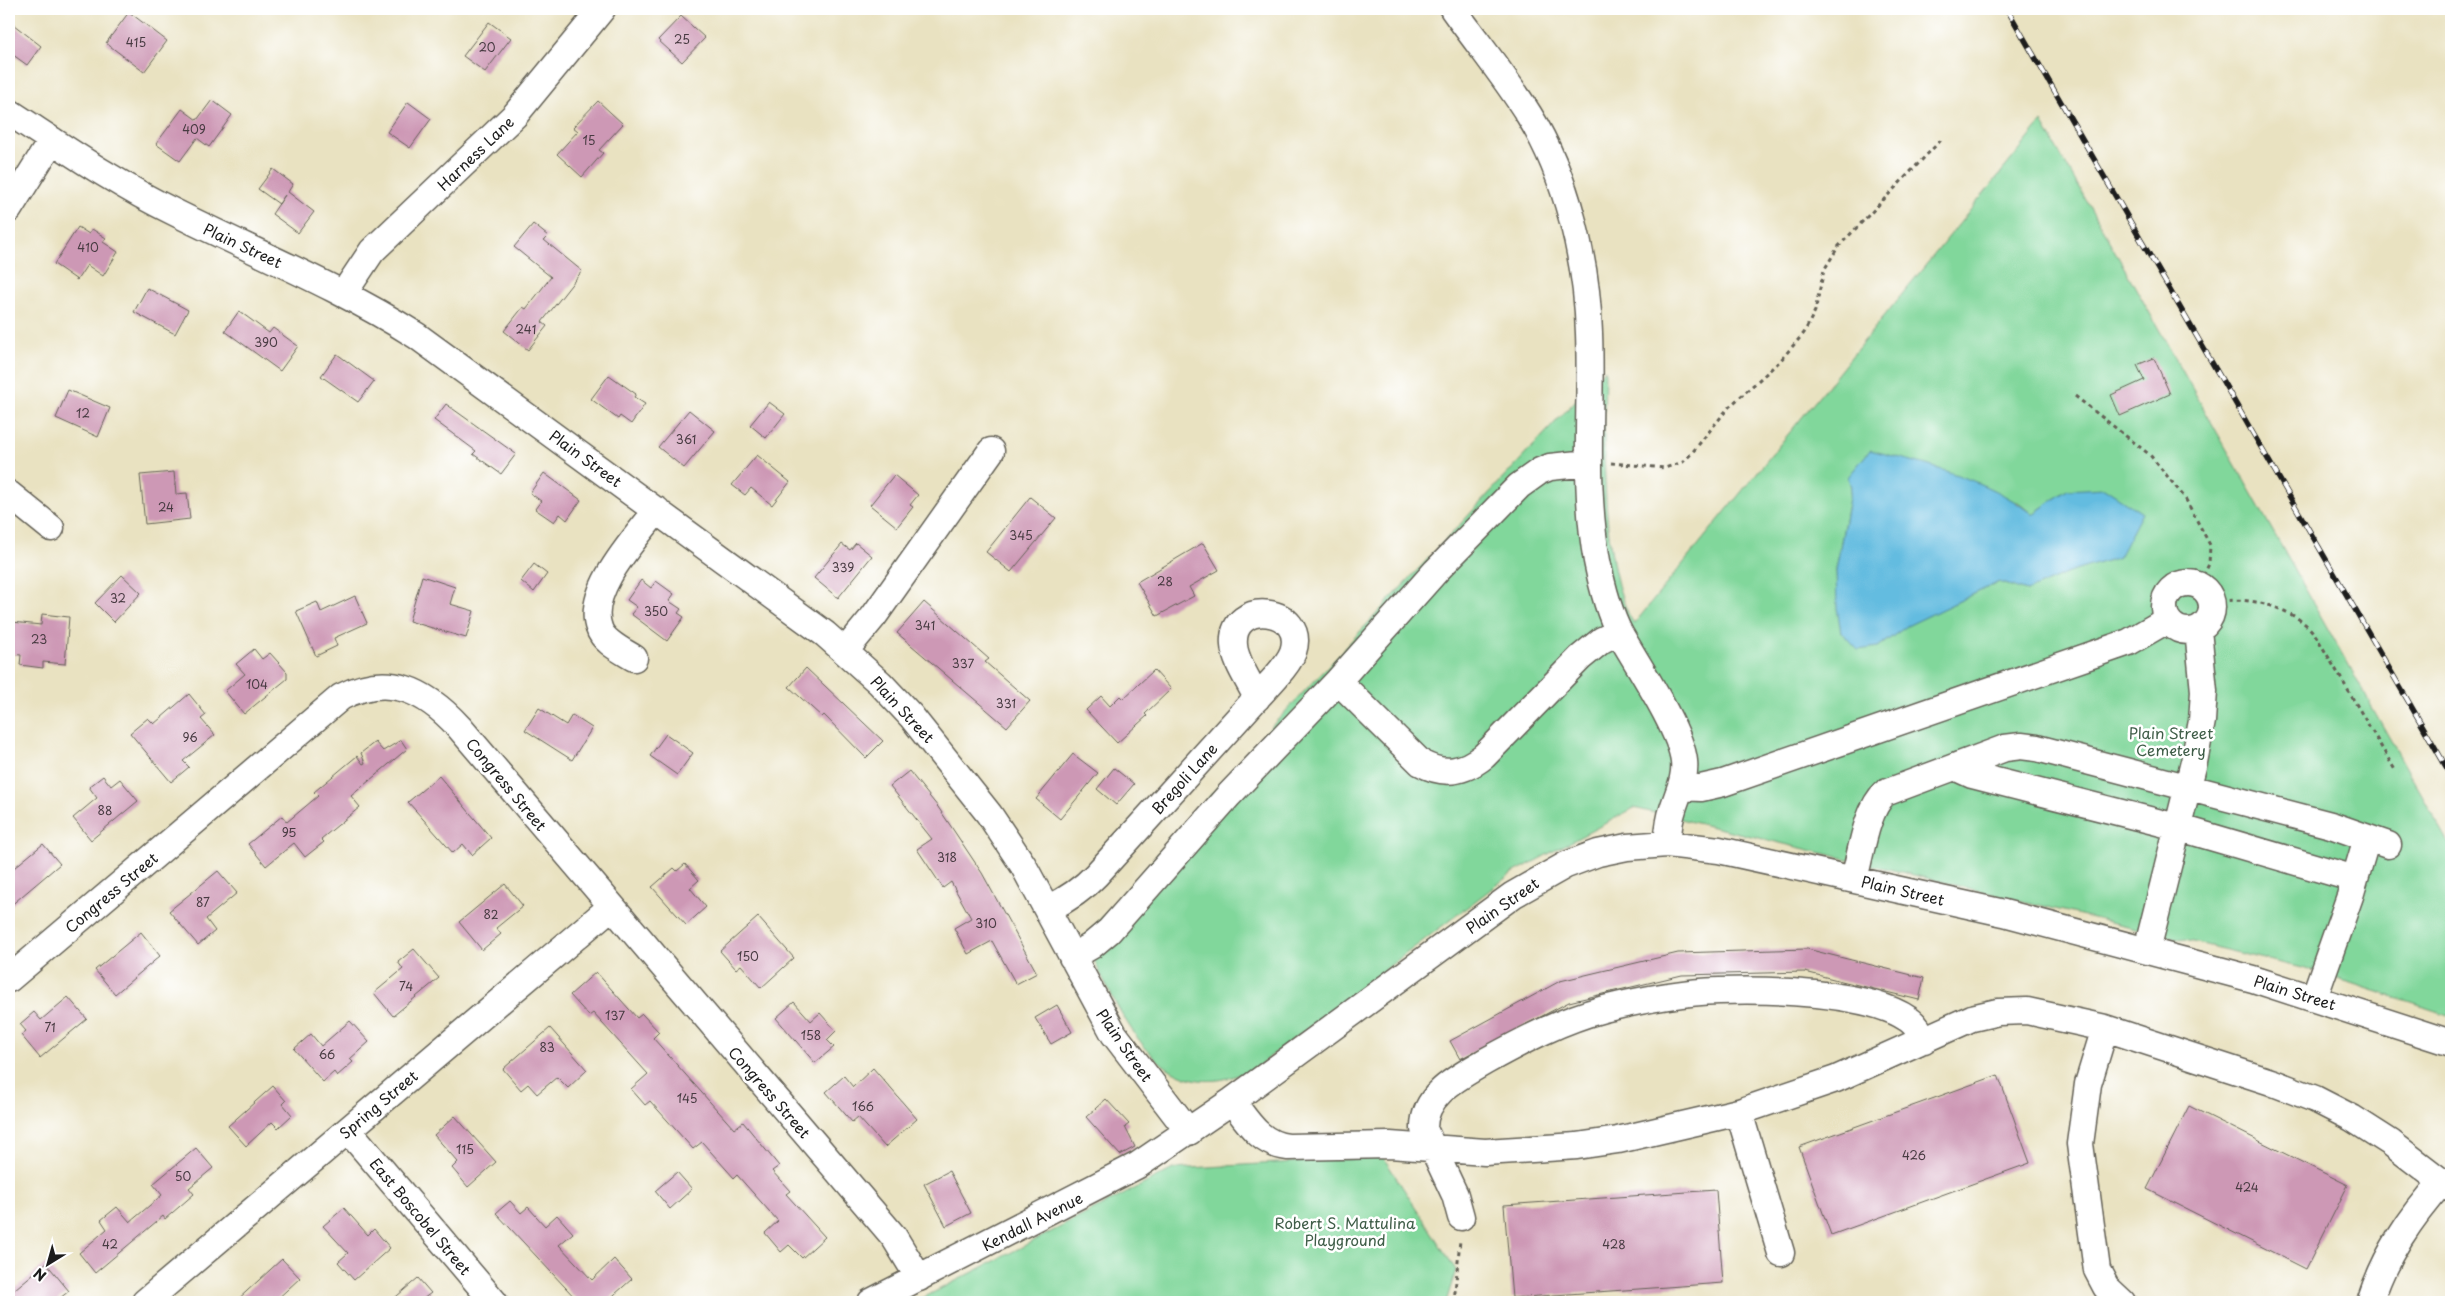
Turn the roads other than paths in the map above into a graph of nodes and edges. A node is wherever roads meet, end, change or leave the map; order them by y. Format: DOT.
graph roads {
  1 [pos="602,9"];
  2 [pos="1453,9"];
  3 [pos="9,112"];
  4 [pos="52,140"];
  5 [pos="9,209"];
  6 [pos="344,293"];
  7 [pos="991,451"];
  8 [pos="1588,463"];
  9 [pos="9,494"];
  10 [pos="657,510"];
  11 [pos="51,528"];
  12 [pos="2168,620"];
  13 [pos="2198,630"];
  14 [pos="1619,632"];
  15 [pos="845,651"];
  16 [pos="634,658"];
  17 [pos="1338,681"];
  18 [pos="1257,698"];
  19 [pos="1958,765"];
  20 [pos="1681,787"];
  21 [pos="2188,788"];
  22 [pos="2177,828"];
  23 [pos="1667,844"];
  24 [pos="1854,879"];
  25 [pos="2356,879"];
  26 [pos="611,906"];
  27 [pos="1048,909"];
  28 [pos="2146,950"];
  29 [pos="1072,956"];
  30 [pos="9,979"];
  31 [pos="2314,998"];
  32 [pos="2105,1028"];
  33 [pos="1924,1040"];
  34 [pos="2451,1044"];
  35 [pos="1232,1101"];
  36 [pos="1740,1112"];
  37 [pos="348,1130"];
  38 [pos="1189,1132"];
  39 [pos="1432,1149"];
  40 [pos="2447,1185"];
  41 [pos="1461,1217"];
  42 [pos="1780,1253"];
  43 [pos="919,1278"];
  44 [pos="145,1302"];
  45 [pos="494,1302"];
  46 [pos="871,1302"];
  47 [pos="2122,1302"];
  48 [pos="2370,1302"];
  1 -- 6 [label="street, Harness Lane"];
  2 -- 8 [label="street"];
  3 -- 4 [label="street, Plain Street"];
  4 -- 5 [label="street"];
  4 -- 6 [label="street, Plain Street"];
  6 -- 10 [label="street, Plain Street"];
  7 -- 15 [label="street"];
  8 -- 14 [label="street"];
  8 -- 17 [label="street"];
  9 -- 11 [label="street"];
  10 -- 15 [label="street, Plain Street"];
  10 -- 16 [label="street"];
  12 -- 13 [label="street"];
  12 -- 13 [label="street"];
  12 -- 20 [label="street"];
  13 -- 21 [label="street"];
  14 -- 17 [label="street"];
  14 -- 20 [label="street"];
  15 -- 27 [label="street, Plain Street"];
  17 -- 29 [label="street"];
  18 -- 18 [label="street, Bregoli Lane"];
  18 -- 27 [label="street, Bregoli Lane"];
  19 -- 21 [label="street"];
  19 -- 22 [label="street"];
  19 -- 24 [label="street"];
  20 -- 23 [label="street"];
  21 -- 22 [label="street"];
  21 -- 25 [label="street"];
  22 -- 25 [label="street"];
  22 -- 28 [label="street"];
  23 -- 24 [label="street, Plain Street"];
  23 -- 35 [label="street, Plain Street"];
  24 -- 28 [label="street, Plain Street"];
  25 -- 31 [label="street"];
  26 -- 30 [label="street, Congress Street"];
  26 -- 37 [label="street, Spring Street"];
  26 -- 43 [label="street, Congress Street"];
  27 -- 29 [label="street, Plain Street"];
  28 -- 31 [label="street, Plain Street"];
  29 -- 38 [label="street, Plain Street"];
  31 -- 34 [label="street, Plain Street"];
  32 -- 33 [label="street"];
  32 -- 40 [label="street"];
  32 -- 47 [label="street"];
  33 -- 36 [label="street"];
  33 -- 39 [label="street"];
  35 -- 38 [label="street, Plain Street"];
  35 -- 39 [label="street"];
  36 -- 39 [label="street"];
  36 -- 42 [label="street"];
  37 -- 44 [label="street, Spring Street"];
  37 -- 45 [label="street, East Boscobel Street"];
  38 -- 43 [label="street, Kendall Avenue"];
  39 -- 41 [label="street"];
  40 -- 48 [label="street"];
  43 -- 46 [label="street, Kendall Avenue"];
}
